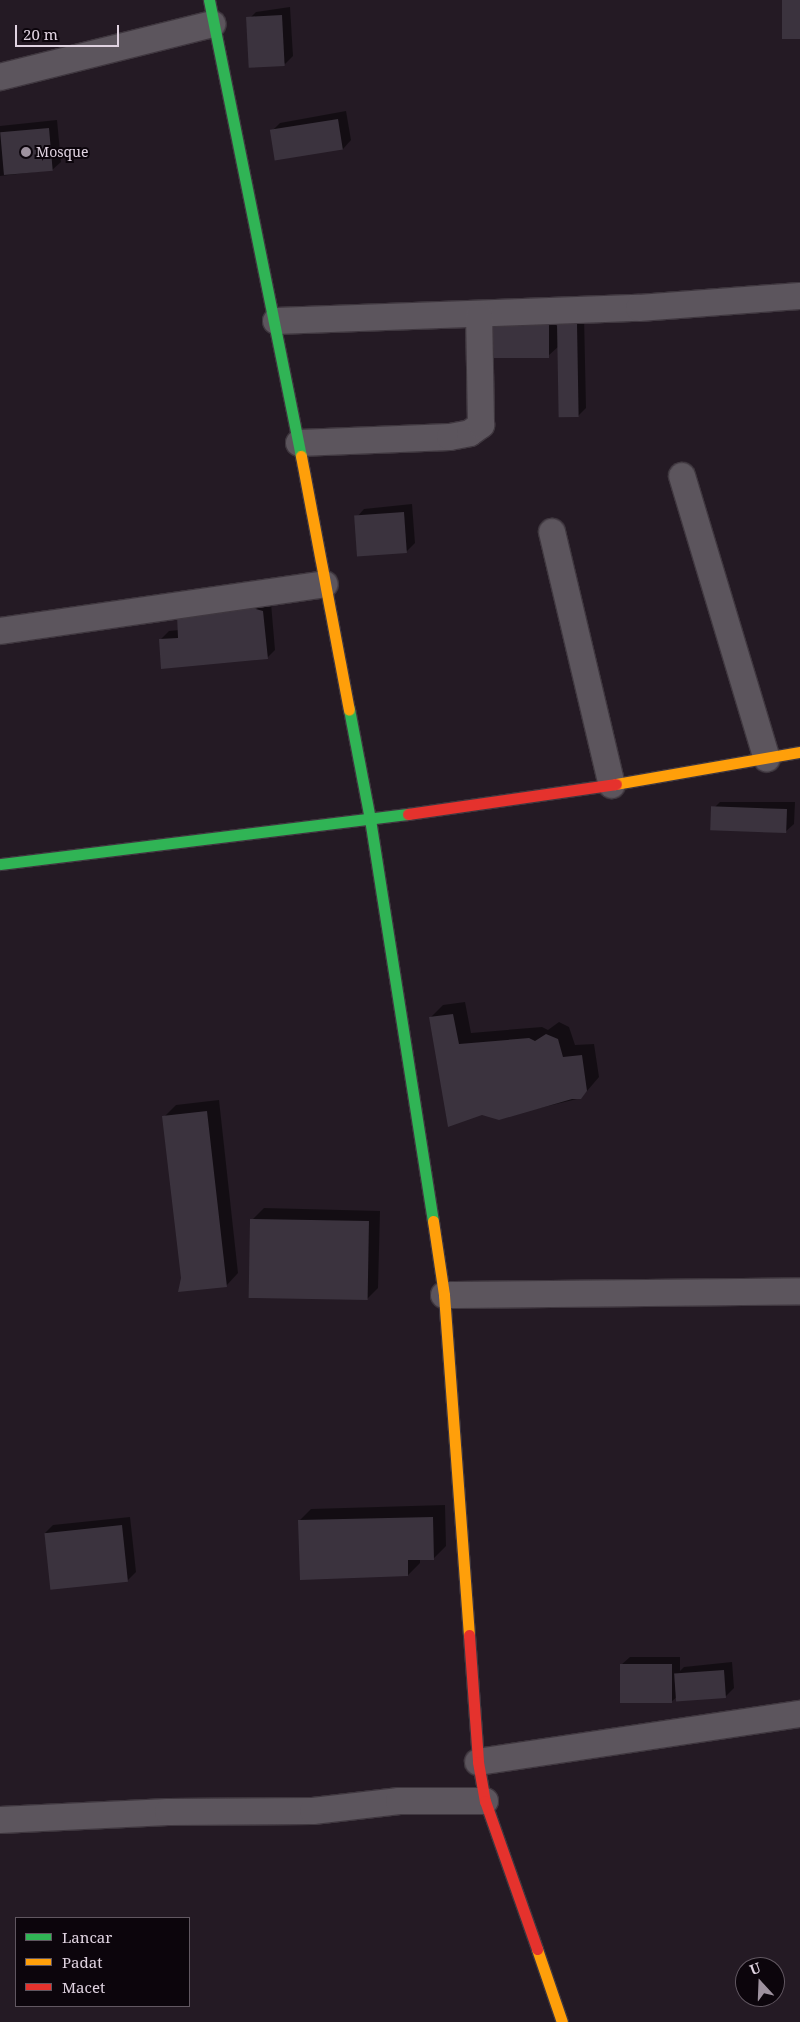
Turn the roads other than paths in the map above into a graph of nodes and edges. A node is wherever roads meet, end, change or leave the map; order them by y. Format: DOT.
graph roads {
  1 [pos="211,12"];
  2 [pos="0,77"];
  3 [pos="800,296"];
  4 [pos="479,315"];
  5 [pos="276,321"];
  6 [pos="299,443"];
  7 [pos="682,476"];
  8 [pos="552,532"];
  9 [pos="325,584"];
  10 [pos="0,631"];
  11 [pos="800,752"];
  12 [pos="768,759"];
  13 [pos="612,785"];
  14 [pos="370,819"];
  15 [pos="0,864"];
  16 [pos="800,1291"];
  17 [pos="444,1295"];
  18 [pos="800,1714"];
  19 [pos="478,1762"];
  20 [pos="485,1801"];
  21 [pos="0,1820"];
  22 [pos="562,2022"];
  1 -- 2 [label="street"];
  1 -- 5 [label="main road"];
  3 -- 4 [label="street"];
  4 -- 5 [label="street"];
  4 -- 6 [label="street"];
  5 -- 6 [label="main road"];
  6 -- 9 [label="main road"];
  7 -- 12 [label="street"];
  8 -- 13 [label="street"];
  9 -- 10 [label="street"];
  9 -- 14 [label="main road"];
  11 -- 12 [label="main road"];
  12 -- 13 [label="main road"];
  13 -- 14 [label="main road"];
  14 -- 15 [label="main road"];
  14 -- 17 [label="main road"];
  16 -- 17 [label="street"];
  17 -- 19 [label="main road"];
  18 -- 19 [label="street"];
  19 -- 20 [label="main road"];
  20 -- 21 [label="street"];
  20 -- 22 [label="main road"];
}
